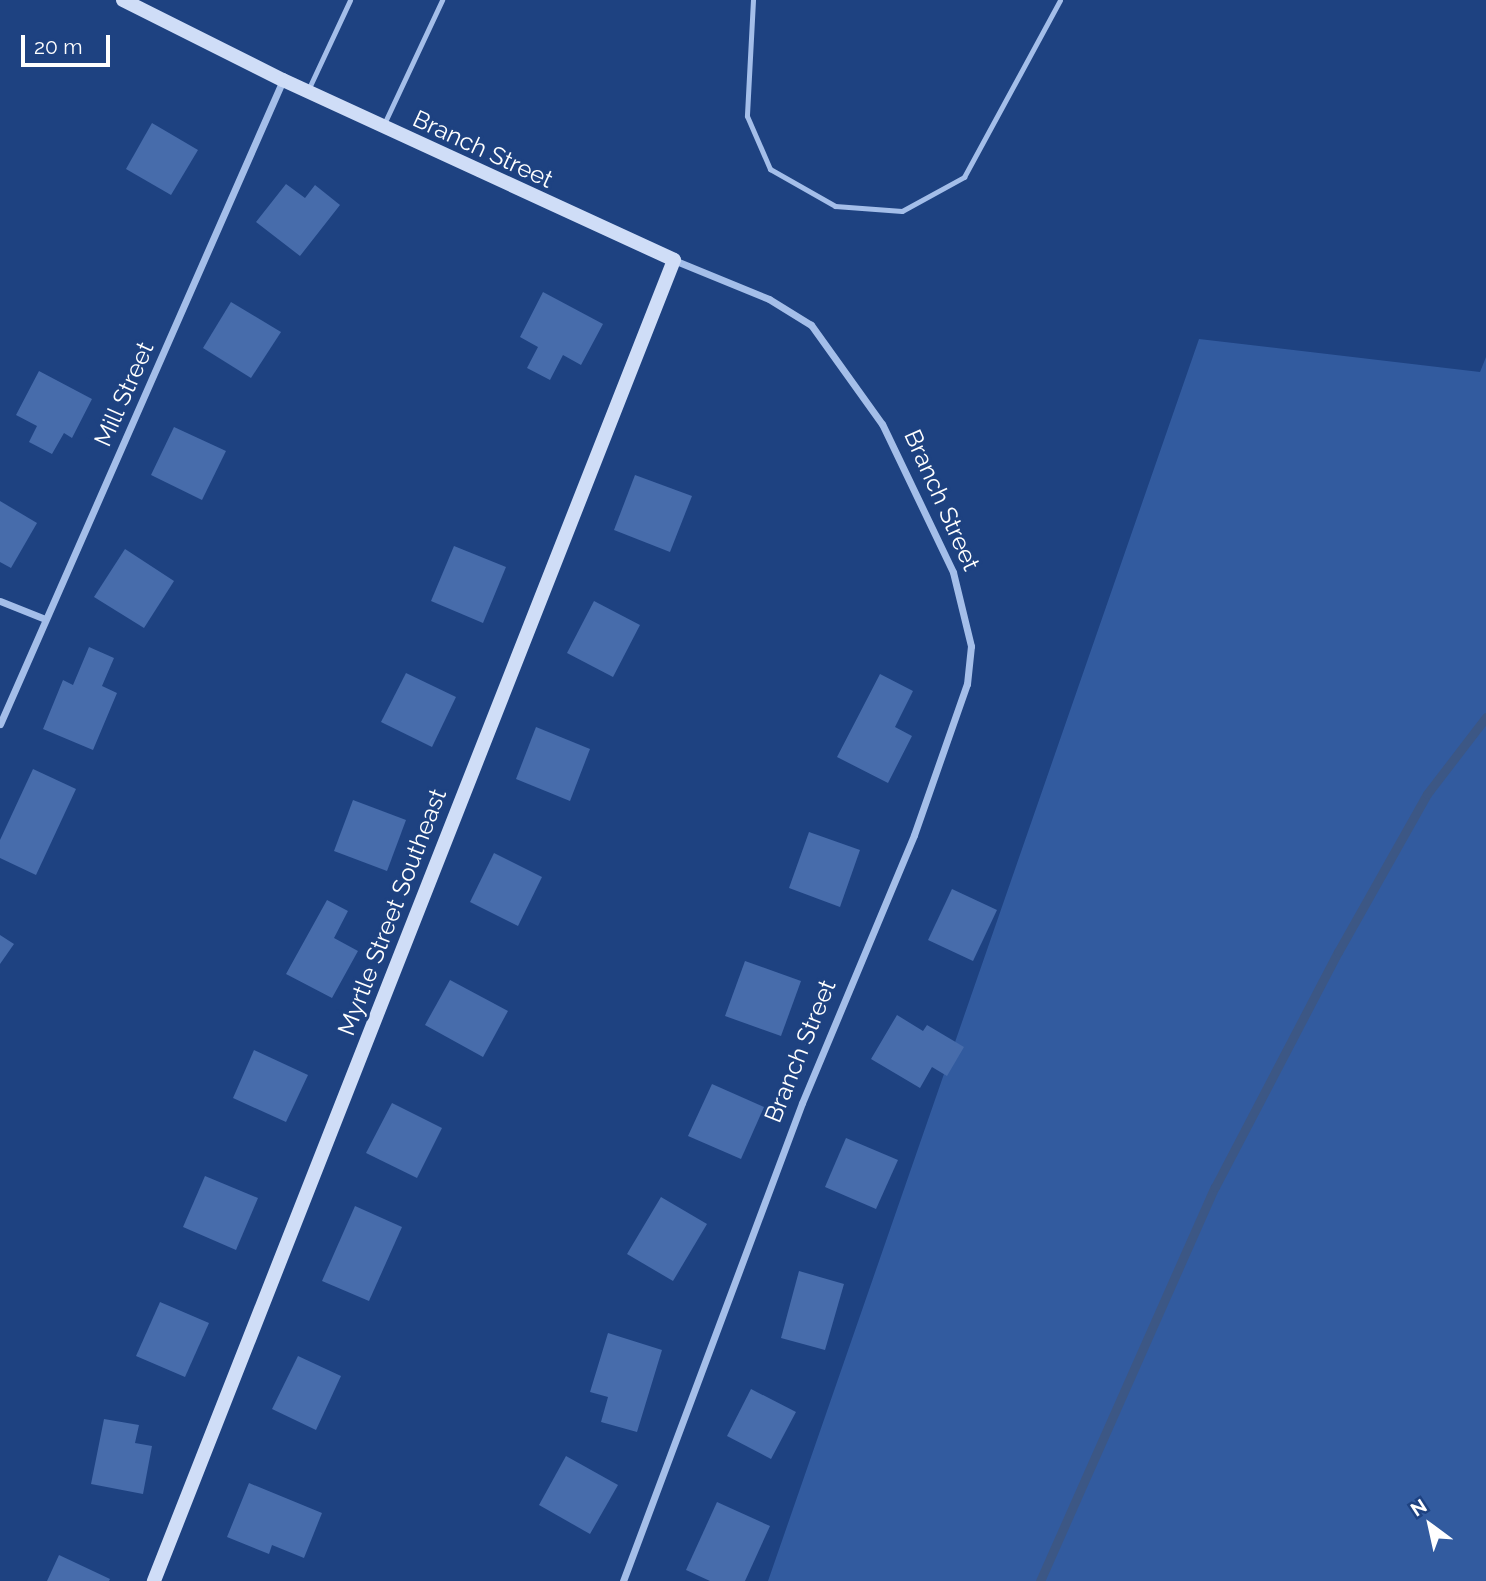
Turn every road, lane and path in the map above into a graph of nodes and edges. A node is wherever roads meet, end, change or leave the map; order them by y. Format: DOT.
graph roads {
  1 [pos="122,0"];
  2 [pos="350,0"];
  3 [pos="442,0"];
  4 [pos="753,0"];
  5 [pos="1060,0"];
  6 [pos="283,80"];
  7 [pos="307,91"];
  8 [pos="382,127"];
  9 [pos="674,260"];
  10 [pos="0,601"];
  11 [pos="45,619"];
  12 [pos="0,724"];
  13 [pos="155,1581"];
  14 [pos="622,1581"];
  1 -- 6 [label="street, Branch Street"];
  2 -- 7 [label="lane"];
  3 -- 8 [label="lane"];
  4 -- 5 [label="lane"];
  6 -- 7 [label="street, Branch Street"];
  6 -- 11 [label="street, Mill Street"];
  7 -- 8 [label="street, Branch Street"];
  8 -- 9 [label="street, Branch Street"];
  9 -- 13 [label="street, Myrtle Street Southeast"];
  9 -- 14 [label="street, Branch Street"];
  10 -- 11 [label="street"];
  11 -- 12 [label="street, Mill Street"];
}
